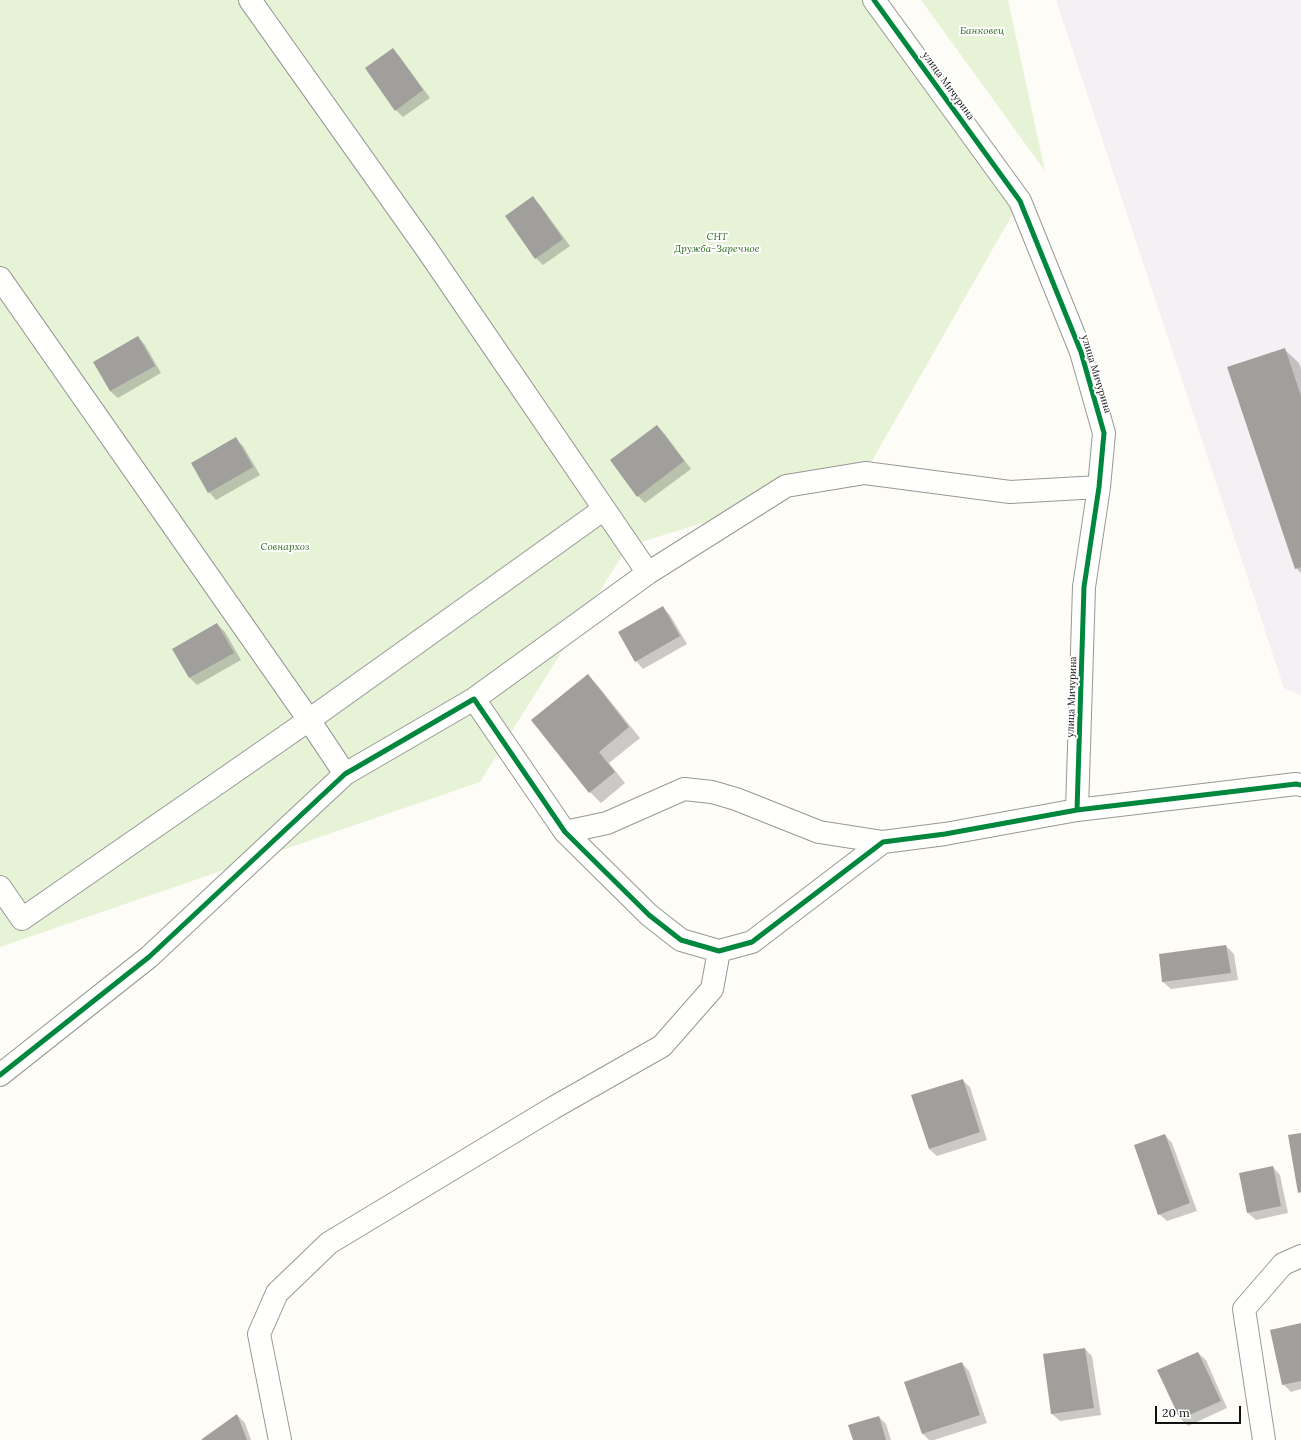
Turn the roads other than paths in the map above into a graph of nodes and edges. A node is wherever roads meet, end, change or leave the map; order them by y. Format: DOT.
graph roads {
  1 [pos="250,0"];
  2 [pos="874,0"];
  3 [pos="0,278"];
  4 [pos="1099,487"];
  5 [pos="604,509"];
  6 [pos="648,573"];
  7 [pos="474,698"];
  8 [pos="309,720"];
  9 [pos="345,774"];
  10 [pos="1301,786"];
  11 [pos="1077,810"];
  12 [pos="565,832"];
  13 [pos="883,842"];
  14 [pos="0,887"];
  15 [pos="719,951"];
  16 [pos="0,1074"];
  17 [pos="1301,1256"];
  18 [pos="280,1440"];
  19 [pos="1264,1440"];
  1 -- 5 [label="street"];
  2 -- 4 [label="street, улица Мичурина"];
  3 -- 8 [label="street"];
  4 -- 6 [label="street"];
  4 -- 11 [label="street, улица Мичурина"];
  5 -- 6 [label="street"];
  5 -- 8 [label="street"];
  6 -- 7 [label="street"];
  7 -- 9 [label="street"];
  7 -- 12 [label="street"];
  8 -- 9 [label="street"];
  8 -- 14 [label="street"];
  9 -- 16 [label="street"];
  10 -- 11 [label="street"];
  11 -- 13 [label="street"];
  12 -- 13 [label="street"];
  12 -- 15 [label="street"];
  13 -- 15 [label="street"];
  15 -- 18 [label="street"];
  17 -- 19 [label="street"];
}
